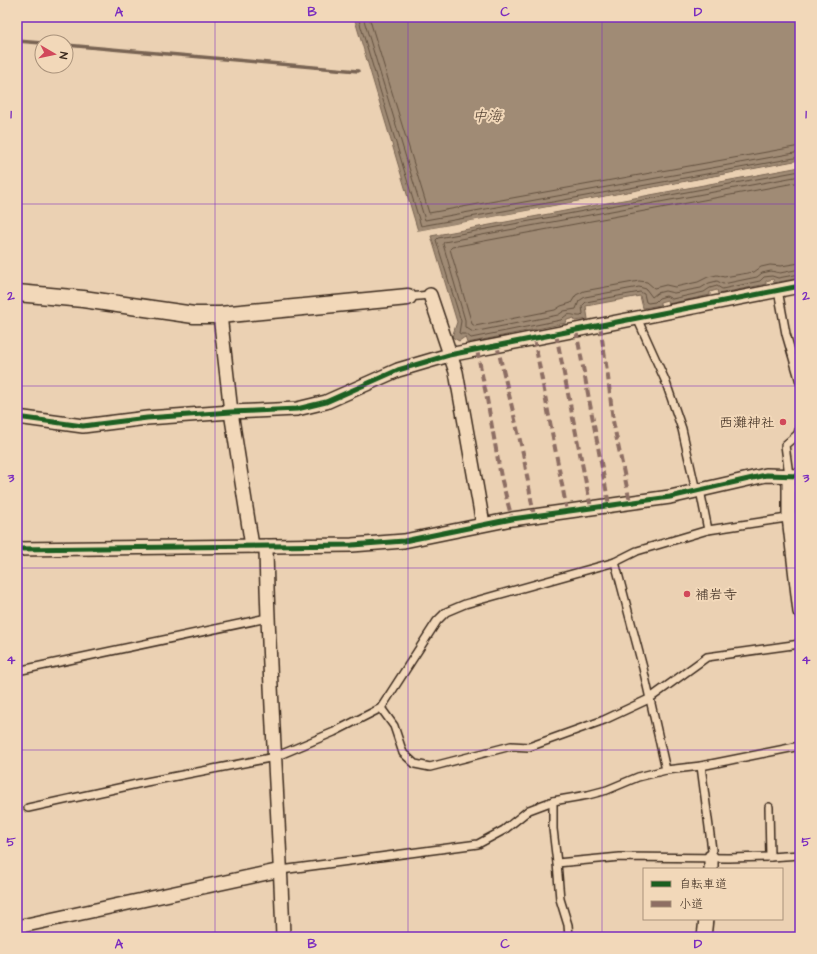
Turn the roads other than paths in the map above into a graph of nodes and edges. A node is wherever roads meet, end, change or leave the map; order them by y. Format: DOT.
graph roads {
  1 [pos="800,286"];
  2 [pos="778,290"];
  3 [pos="17,293"];
  4 [pos="430,295"];
  5 [pos="408,297"];
  6 [pos="220,315"];
  7 [pos="637,318"];
  8 [pos="449,355"];
  9 [pos="800,382"];
  10 [pos="231,412"];
  11 [pos="17,417"];
  12 [pos="800,425"];
  13 [pos="795,475"];
  14 [pos="698,491"];
  15 [pos="794,517"];
  16 [pos="483,524"];
  17 [pos="708,530"];
  18 [pos="252,546"];
  19 [pos="266,546"];
  20 [pos="17,549"];
  21 [pos="615,562"];
  22 [pos="800,612"];
  23 [pos="267,618"];
  24 [pos="800,644"];
  25 [pos="17,671"];
  26 [pos="650,699"];
  27 [pos="381,708"];
  28 [pos="800,746"];
  29 [pos="275,757"];
  30 [pos="701,766"];
  31 [pos="666,770"];
  32 [pos="553,801"];
  33 [pos="769,806"];
  34 [pos="28,808"];
  35 [pos="800,855"];
  36 [pos="770,856"];
  37 [pos="557,863"];
  38 [pos="711,863"];
  39 [pos="281,870"];
  40 [pos="706,920"];
  41 [pos="17,927"];
  42 [pos="283,937"];
  43 [pos="569,937"];
  44 [pos="704,937"];
  1 -- 2 [label="street"];
  2 -- 7 [label="street"];
  2 -- 9 [label="lane"];
  3 -- 6 [label="street"];
  4 -- 5 [label="lane"];
  4 -- 8 [label="street"];
  5 -- 6 [label="street"];
  6 -- 10 [label="street"];
  7 -- 8 [label="street"];
  7 -- 14 [label="lane"];
  8 -- 10 [label="street"];
  8 -- 16 [label="street"];
  10 -- 11 [label="street"];
  10 -- 18 [label="street"];
  12 -- 13 [label="lane"];
  13 -- 14 [label="street"];
  13 -- 15 [label="street"];
  14 -- 16 [label="street"];
  14 -- 17 [label="lane"];
  15 -- 17 [label="lane"];
  15 -- 22 [label="street"];
  16 -- 19 [label="street"];
  17 -- 21 [label="lane"];
  18 -- 19 [label="street"];
  18 -- 20 [label="street"];
  19 -- 23 [label="street"];
  21 -- 26 [label="lane"];
  21 -- 27 [label="lane"];
  23 -- 25 [label="lane"];
  23 -- 29 [label="street"];
  24 -- 26 [label="lane"];
  26 -- 27 [label="lane"];
  26 -- 31 [label="lane"];
  27 -- 29 [label="lane"];
  28 -- 30 [label="lane"];
  29 -- 34 [label="lane"];
  29 -- 39 [label="street"];
  30 -- 31 [label="lane"];
  30 -- 38 [label="lane"];
  31 -- 32 [label="lane"];
  32 -- 37 [label="lane"];
  32 -- 39 [label="lane"];
  33 -- 36 [label="lane"];
  35 -- 36 [label="lane"];
  36 -- 38 [label="lane"];
  37 -- 38 [label="lane"];
  37 -- 43 [label="lane"];
  39 -- 41 [label="street"];
  39 -- 42 [label="street"];
  40 -- 44 [label="street"];
}
